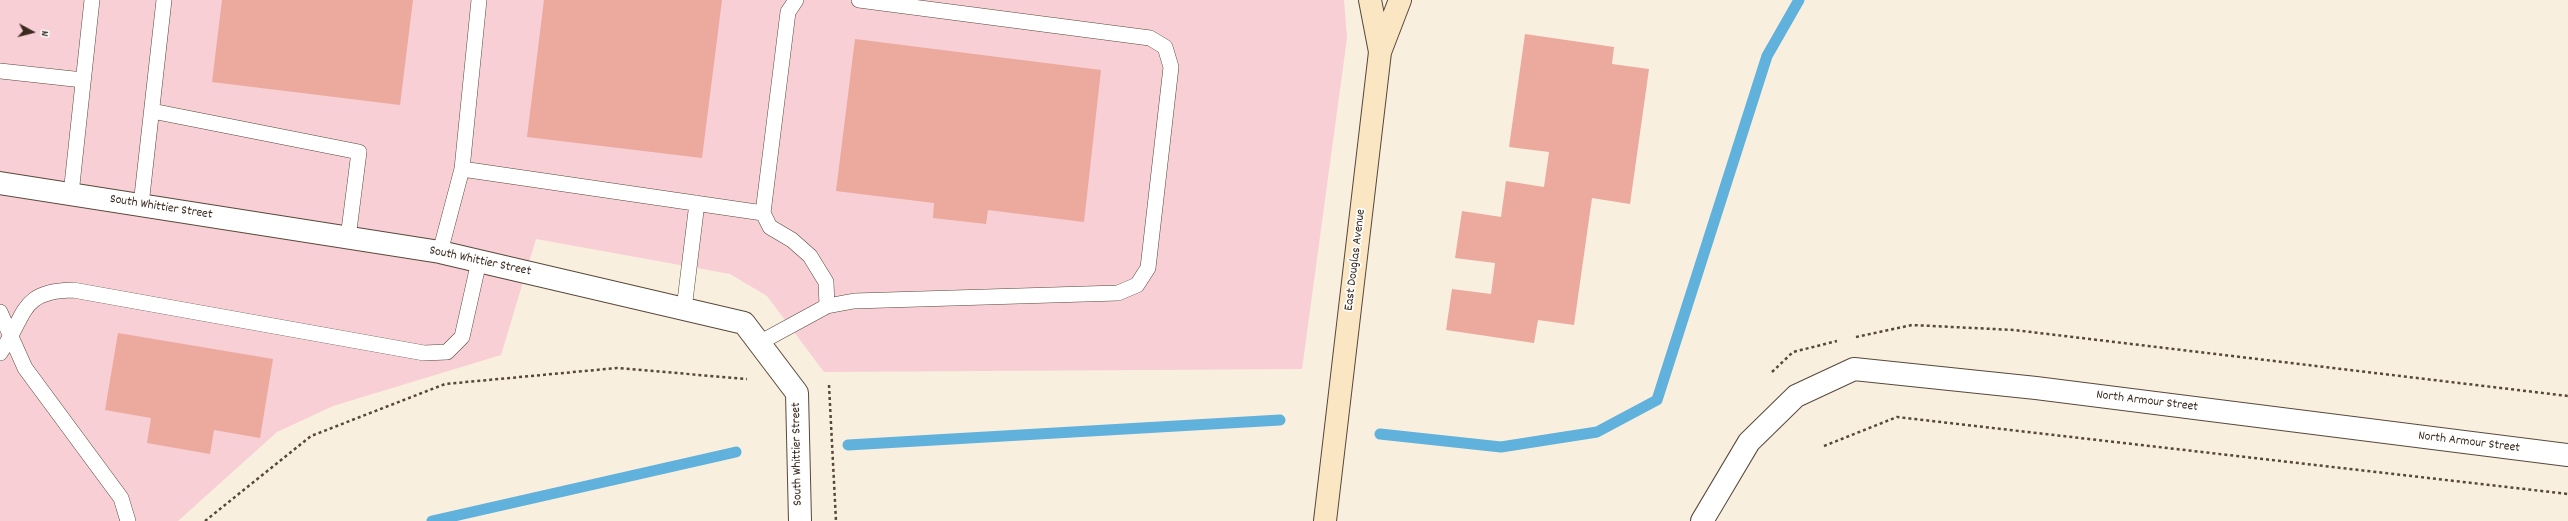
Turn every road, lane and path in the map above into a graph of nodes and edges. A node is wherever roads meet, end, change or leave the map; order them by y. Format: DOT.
graph roads {
  1 [pos="92,0"];
  2 [pos="164,0"];
  3 [pos="479,0"];
  4 [pos="796,0"];
  5 [pos="859,0"];
  6 [pos="1370,0"];
  7 [pos="1400,0"];
  8 [pos="1380,52"];
  9 [pos="0,71"];
  10 [pos="83,80"];
  11 [pos="152,110"];
  12 [pos="462,169"];
  13 [pos="0,183"];
  14 [pos="71,194"];
  15 [pos="697,203"];
  16 [pos="140,205"];
  17 [pos="763,213"];
  18 [pos="348,238"];
  19 [pos="440,252"];
  20 [pos="479,261"];
  21 [pos="827,306"];
  22 [pos="684,309"];
  23 [pos="0,312"];
  24 [pos="10,338"];
  25 [pos="1850,339"];
  26 [pos="1843,340"];
  27 [pos="759,343"];
  28 [pos="0,353"];
  29 [pos="1772,372"];
  30 [pos="747,379"];
  31 [pos="829,385"];
  32 [pos="2568,396"];
  33 [pos="1824,446"];
  34 [pos="2568,455"];
  35 [pos="2568,494"];
  36 [pos="128,521"];
  37 [pos="205,521"];
  38 [pos="800,521"];
  39 [pos="836,521"];
  40 [pos="1325,521"];
  41 [pos="1702,521"];
  1 -- 10 [label="lane"];
  2 -- 11 [label="lane"];
  3 -- 12 [label="lane"];
  4 -- 17 [label="lane"];
  5 -- 21 [label="lane"];
  6 -- 8 [label="street, East Douglas Avenue"];
  7 -- 8 [label="street"];
  8 -- 40 [label="street, East Douglas Avenue"];
  9 -- 10 [label="lane"];
  10 -- 14 [label="lane"];
  11 -- 16 [label="lane"];
  11 -- 18 [label="lane"];
  12 -- 15 [label="lane"];
  12 -- 19 [label="lane"];
  13 -- 14 [label="street, South Whittier Street"];
  14 -- 16 [label="street, South Whittier Street"];
  15 -- 17 [label="lane"];
  15 -- 22 [label="lane"];
  16 -- 18 [label="street, South Whittier Street"];
  17 -- 21 [label="lane"];
  18 -- 19 [label="street, South Whittier Street"];
  19 -- 20 [label="street, South Whittier Street"];
  20 -- 22 [label="street, South Whittier Street"];
  20 -- 24 [label="lane"];
  21 -- 27 [label="lane"];
  22 -- 27 [label="street, South Whittier Street"];
  23 -- 24 [label="lane"];
  24 -- 28 [label="lane"];
  24 -- 36 [label="lane"];
  25 -- 32 [label="path"];
  26 -- 29 [label="path"];
  27 -- 38 [label="street, South Whittier Street"];
  30 -- 37 [label="path"];
  31 -- 39 [label="path"];
  33 -- 35 [label="path"];
  34 -- 41 [label="street, North Armour Street"];
}
